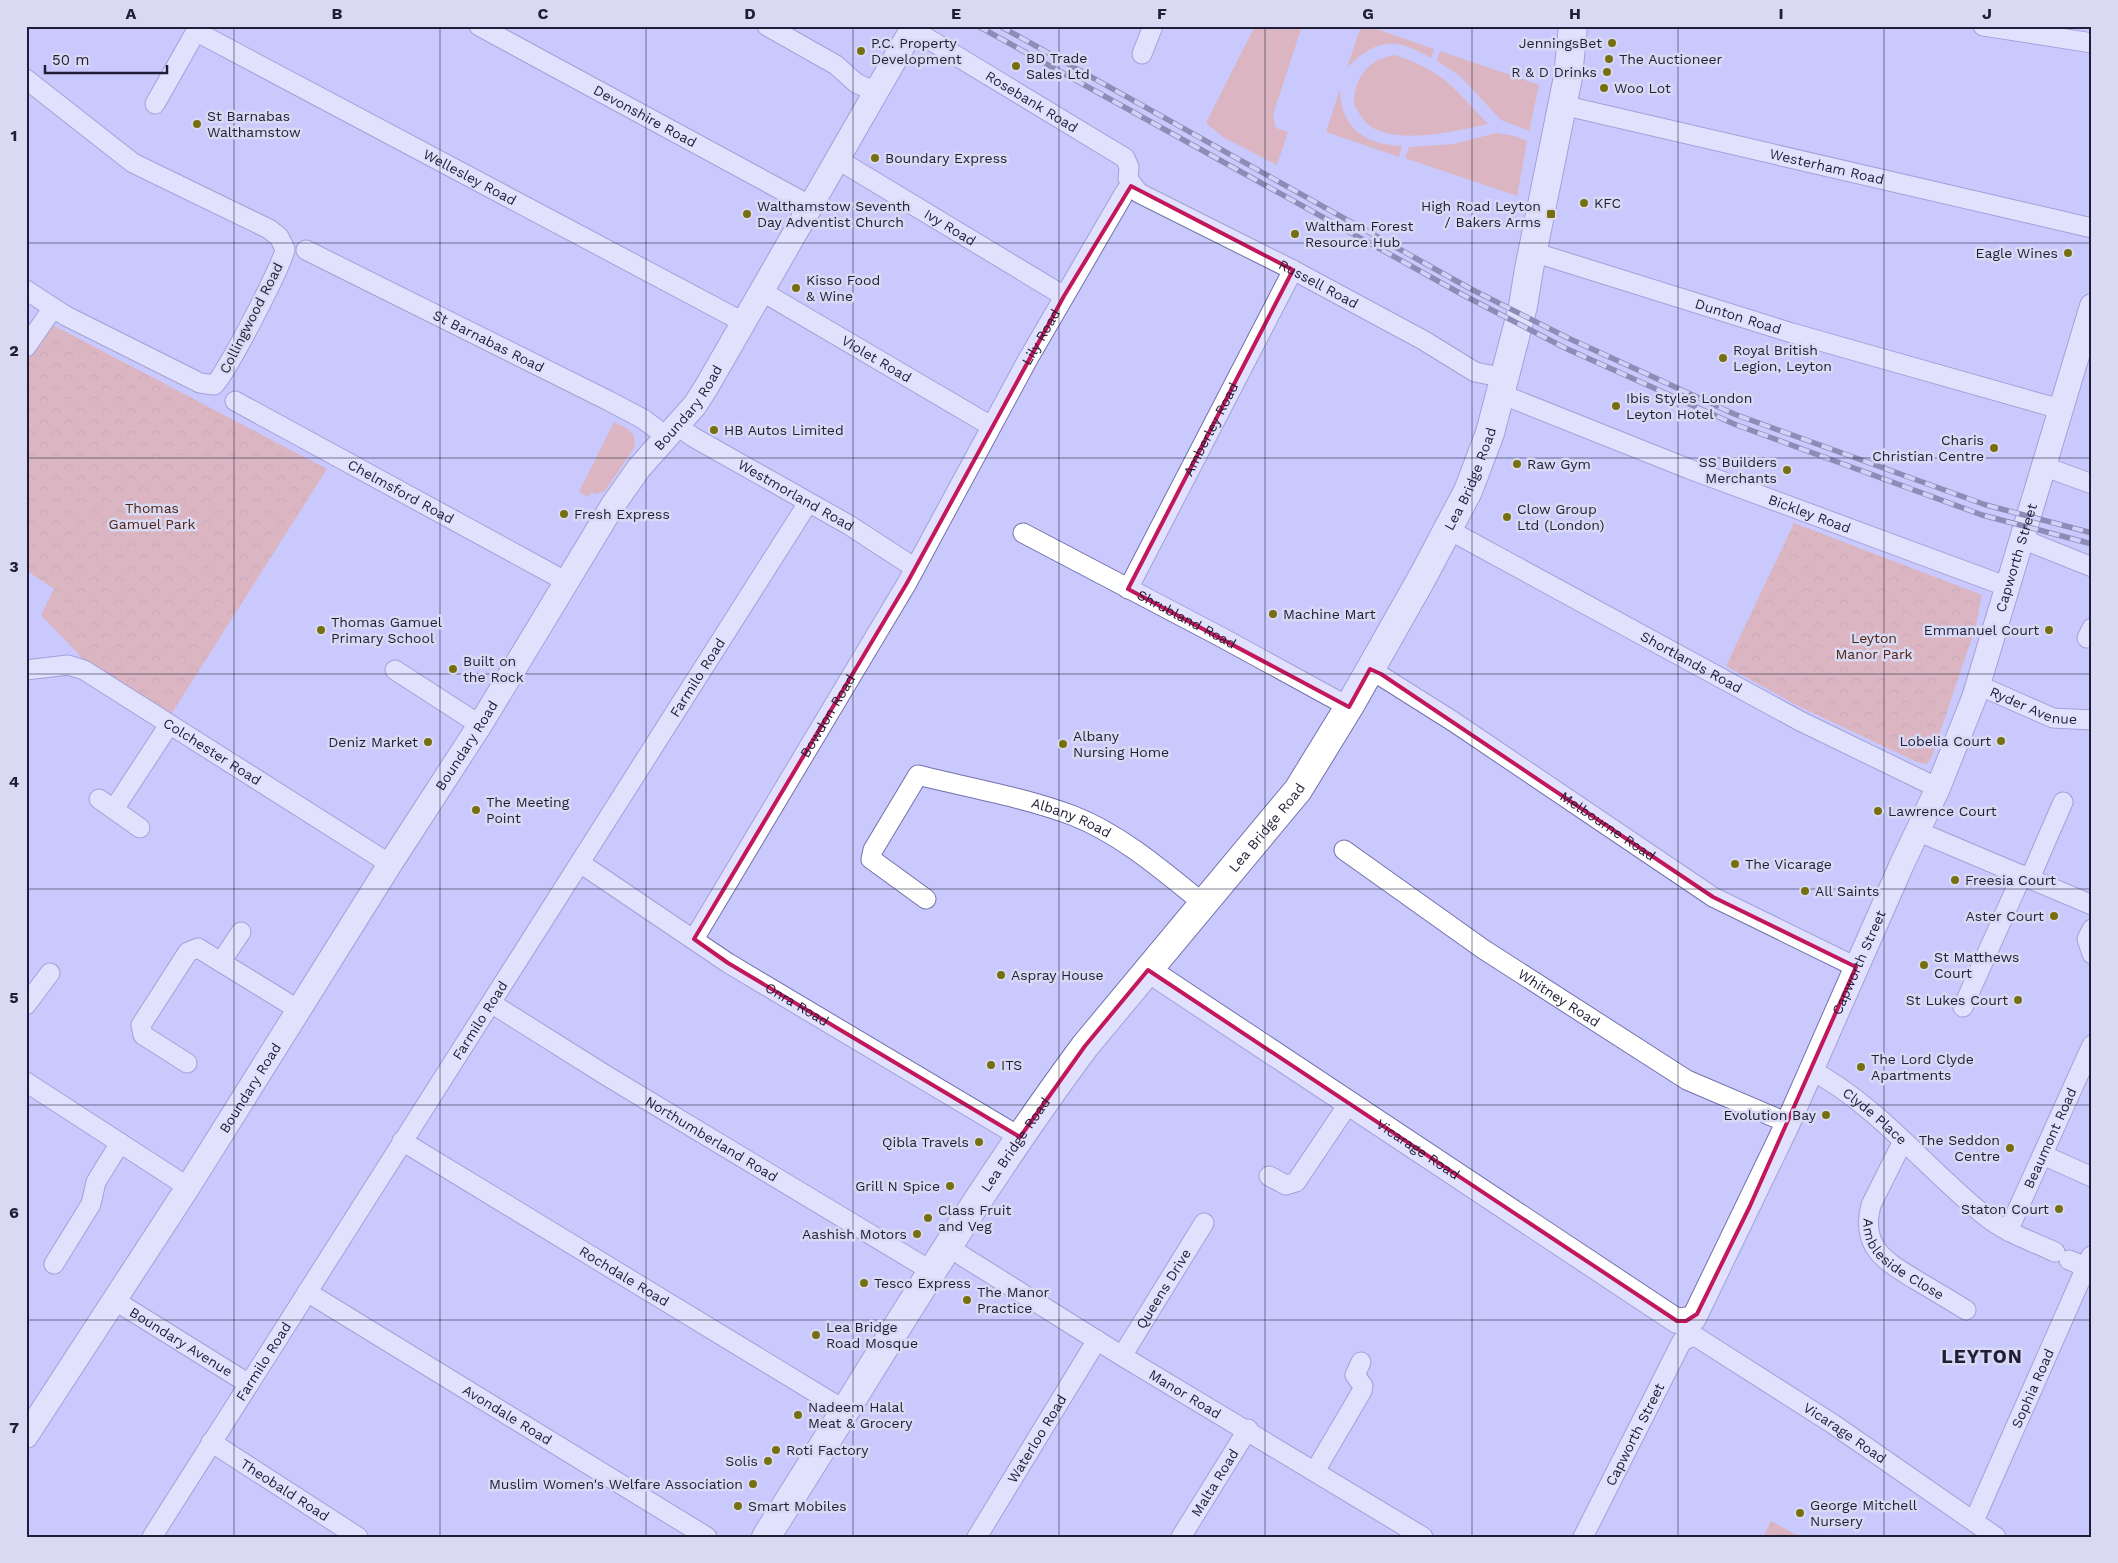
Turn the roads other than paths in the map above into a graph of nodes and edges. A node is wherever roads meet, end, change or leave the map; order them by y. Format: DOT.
graph roads {
  1 [pos="479,26"];
  2 [pos="767,26"];
  3 [pos="1153,26"];
  4 [pos="1573,26"];
  5 [pos="1982,26"];
  6 [pos="913,28"];
  7 [pos="198,29"];
  8 [pos="2092,43"];
  9 [pos="1142,54"];
  10 [pos="26,79"];
  11 [pos="876,92"];
  12 [pos="156,104"];
  13 [pos="1562,105"];
  14 [pos="837,159"];
  15 [pos="1131,186"];
  16 [pos="811,206"];
  17 [pos="2092,228"];
  18 [pos="306,250"];
  19 [pos="1533,252"];
  20 [pos="1293,270"];
  21 [pos="26,290"];
  22 [pos="761,291"];
  23 [pos="1064,296"];
  24 [pos="2092,306"];
  25 [pos="53,308"];
  26 [pos="743,322"];
  27 [pos="26,347"];
  28 [pos="1503,386"];
  29 [pos="235,401"];
  30 [pos="2060,409"];
  31 [pos="991,426"];
  32 [pos="671,431"];
  33 [pos="2043,466"];
  34 [pos="2092,484"];
  35 [pos="956,491"];
  36 [pos="808,503"];
  37 [pos="1449,530"];
  38 [pos="1023,533"];
  39 [pos="2022,539"];
  40 [pos="2092,567"];
  41 [pos="915,568"];
  42 [pos="567,582"];
  43 [pos="2008,587"];
  44 [pos="1128,588"];
  45 [pos="1370,668"];
  46 [pos="26,670"];
  47 [pos="395,670"];
  48 [pos="1978,685"];
  49 [pos="1349,707"];
  50 [pos="2092,720"];
  51 [pos="480,724"];
  52 [pos="169,725"];
  53 [pos="1938,788"];
  54 [pos="2063,802"];
  55 [pos="140,828"];
  56 [pos="1918,831"];
  57 [pos="1344,850"];
  58 [pos="580,863"];
  59 [pos="390,864"];
  60 [pos="2026,876"];
  61 [pos="926,898"];
  62 [pos="1204,904"];
  63 [pos="2092,906"];
  64 [pos="2092,929"];
  65 [pos="241,932"];
  66 [pos="694,939"];
  67 [pos="2092,954"];
  68 [pos="221,962"];
  69 [pos="1856,967"];
  70 [pos="1148,970"];
  71 [pos="50,972"];
  72 [pos="491,1003"];
  73 [pos="26,1005"];
  74 [pos="1963,1007"];
  75 [pos="299,1010"];
  76 [pos="2092,1045"];
  77 [pos="187,1063"];
  78 [pos="1812,1070"];
  79 [pos="26,1082"];
  80 [pos="1349,1102"];
  81 [pos="1788,1123"];
  82 [pos="1020,1137"];
  83 [pos="1902,1141"];
  84 [pos="402,1142"];
  85 [pos="120,1143"];
  86 [pos="2043,1155"];
  87 [pos="1269,1176"];
  88 [pos="2092,1177"];
  89 [pos="188,1187"];
  90 [pos="1204,1222"];
  91 [pos="2008,1231"];
  92 [pos="948,1247"];
  93 [pos="2089,1262"];
  94 [pos="54,1264"];
  95 [pos="933,1272"];
  96 [pos="307,1292"];
  97 [pos="114,1300"];
  98 [pos="1966,1310"];
  99 [pos="1689,1328"];
  100 [pos="1097,1340"];
  101 [pos="1122,1356"];
  102 [pos="1361,1362"];
  103 [pos="248,1384"];
  104 [pos="846,1411"];
  105 [pos="1248,1430"];
  106 [pos="26,1436"];
  107 [pos="211,1442"];
  108 [pos="1315,1471"];
  109 [pos="1974,1521"];
  110 [pos="152,1537"];
  111 [pos="358,1537"];
  112 [pos="707,1537"];
  113 [pos="766,1537"];
  114 [pos="977,1537"];
  115 [pos="1181,1537"];
  116 [pos="1423,1537"];
  117 [pos="1583,1537"];
  118 [pos="1996,1537"];
  1 -- 16 [label="street, Devonshire Road"];
  2 -- 11 [label="street"];
  3 -- 9 [label="street"];
  4 -- 13 [label="main road, Lea Bridge Road"];
  5 -- 8 [label="street"];
  6 -- 11 [label="street, Boundary Road"];
  6 -- 15 [label="street, Rosebank Road"];
  7 -- 12 [label="street, Wellesley Road"];
  7 -- 26 [label="street, Wellesley Road"];
  10 -- 25 [label="street, Collingwood Road"];
  11 -- 14 [label="street, Boundary Road"];
  13 -- 17 [label="street, Westerham Road"];
  13 -- 19 [label="main road, Lea Bridge Road"];
  14 -- 16 [label="street, Boundary Road"];
  14 -- 23 [label="street, Ivy Road"];
  15 -- 20 [label="street, Russell Road"];
  15 -- 23 [label="street, Lily Road"];
  16 -- 22 [label="street, Boundary Road"];
  18 -- 32 [label="street, St Barnabas Road"];
  19 -- 28 [label="main road, Lea Bridge Road"];
  19 -- 30 [label="street, Dunton Road"];
  20 -- 28 [label="street, Russell Road"];
  20 -- 44 [label="street, Amberley Road"];
  21 -- 25 [label="street"];
  22 -- 26 [label="street, Boundary Road"];
  22 -- 31 [label="street, Violet Road"];
  23 -- 31 [label="street, Lily Road"];
  24 -- 30 [label="street, Capworth Street"];
  25 -- 27 [label="street"];
  26 -- 32 [label="street, Boundary Road"];
  28 -- 37 [label="main road, Lea Bridge Road"];
  28 -- 43 [label="street, Bickley Road"];
  29 -- 42 [label="street, Chelmsford Road"];
  30 -- 33 [label="street, Capworth Street"];
  31 -- 35 [label="street, Lily Road"];
  32 -- 36 [label="street, Westmorland Road"];
  32 -- 42 [label="street, Boundary Road"];
  33 -- 34 [label="street"];
  33 -- 39 [label="street, Capworth Street"];
  35 -- 41 [label="street, Bowdon Road"];
  36 -- 41 [label="street, Westmorland Road"];
  36 -- 58 [label="street, Farmilo Road"];
  37 -- 45 [label="main road, Lea Bridge Road"];
  37 -- 53 [label="street, Shortlands Road"];
  38 -- 44 [label="street, Shrubland Road"];
  39 -- 40 [label="street"];
  39 -- 43 [label="street, Capworth Street"];
  41 -- 66 [label="street, Bowdon Road"];
  42 -- 51 [label="street, Boundary Road"];
  43 -- 48 [label="street, Capworth Street"];
  44 -- 49 [label="street, Shrubland Road"];
  45 -- 49 [label="main road, Lea Bridge Road"];
  45 -- 69 [label="street, Melbourne Road"];
  46 -- 52 [label="street, Colchester Road"];
  47 -- 51 [label="street"];
  48 -- 50 [label="street, Ryder Avenue"];
  48 -- 53 [label="street, Capworth Street"];
  49 -- 62 [label="main road, Lea Bridge Road"];
  51 -- 59 [label="street, Boundary Road"];
  52 -- 55 [label="street"];
  52 -- 59 [label="street, Colchester Road"];
  53 -- 56 [label="street, Capworth Street"];
  54 -- 60 [label="street"];
  56 -- 60 [label="street"];
  56 -- 69 [label="street, Capworth Street"];
  57 -- 81 [label="street, Whitney Road"];
  58 -- 66 [label="street, Onra Road"];
  58 -- 72 [label="street, Farmilo Road"];
  59 -- 75 [label="street, Boundary Road"];
  60 -- 63 [label="street"];
  60 -- 74 [label="street"];
  61 -- 62 [label="street, Albany Road"];
  62 -- 70 [label="main road, Lea Bridge Road"];
  64 -- 67 [label="street"];
  65 -- 68 [label="street"];
  66 -- 82 [label="street, Onra Road"];
  68 -- 75 [label="street"];
  68 -- 77 [label="street"];
  69 -- 78 [label="street, Capworth Street"];
  70 -- 80 [label="street, Vicarage Road"];
  70 -- 82 [label="main road, Lea Bridge Road"];
  71 -- 73 [label="street"];
  72 -- 84 [label="street, Farmilo Road"];
  72 -- 95 [label="street, Northumberland Road"];
  75 -- 89 [label="street, Boundary Road"];
  76 -- 86 [label="street, Beaumont Road"];
  78 -- 81 [label="street, Capworth Street"];
  78 -- 83 [label="street, Clyde Place"];
  79 -- 85 [label="street"];
  80 -- 87 [label="street"];
  80 -- 99 [label="street, Vicarage Road"];
  81 -- 99 [label="street, Capworth Street"];
  82 -- 92 [label="main road, Lea Bridge Road"];
  83 -- 91 [label="street, Clyde Place"];
  83 -- 98 [label="street, Ambleside Close"];
  84 -- 96 [label="street, Farmilo Road"];
  84 -- 104 [label="street, Rochdale Road"];
  85 -- 89 [label="street"];
  85 -- 94 [label="street"];
  86 -- 88 [label="street"];
  86 -- 91 [label="street, Beaumont Road"];
  89 -- 97 [label="street, Boundary Road"];
  90 -- 101 [label="street, Queens Drive"];
  91 -- 93 [label="street, Clyde Place"];
  92 -- 95 [label="main road, Lea Bridge Road"];
  92 -- 100 [label="street, Manor Road"];
  93 -- 109 [label="street, Sophia Road"];
  95 -- 104 [label="main road, Lea Bridge Road"];
  96 -- 103 [label="street, Farmilo Road"];
  96 -- 112 [label="street, Avondale Road"];
  97 -- 103 [label="street, Boundary Avenue"];
  97 -- 106 [label="street, Boundary Road"];
  99 -- 109 [label="street, Vicarage Road"];
  99 -- 117 [label="street, Capworth Street"];
  100 -- 101 [label="street, Manor Road"];
  100 -- 114 [label="street, Waterloo Road"];
  101 -- 105 [label="street, Manor Road"];
  102 -- 108 [label="street"];
  103 -- 107 [label="street, Farmilo Road"];
  104 -- 113 [label="main road, Lea Bridge Road"];
  105 -- 108 [label="street, Manor Road"];
  105 -- 115 [label="street, Malta Road"];
  107 -- 110 [label="street, Farmilo Road"];
  107 -- 111 [label="street, Theobald Road"];
  108 -- 116 [label="street, Manor Road"];
  109 -- 118 [label="street, Vicarage Road"];
}
